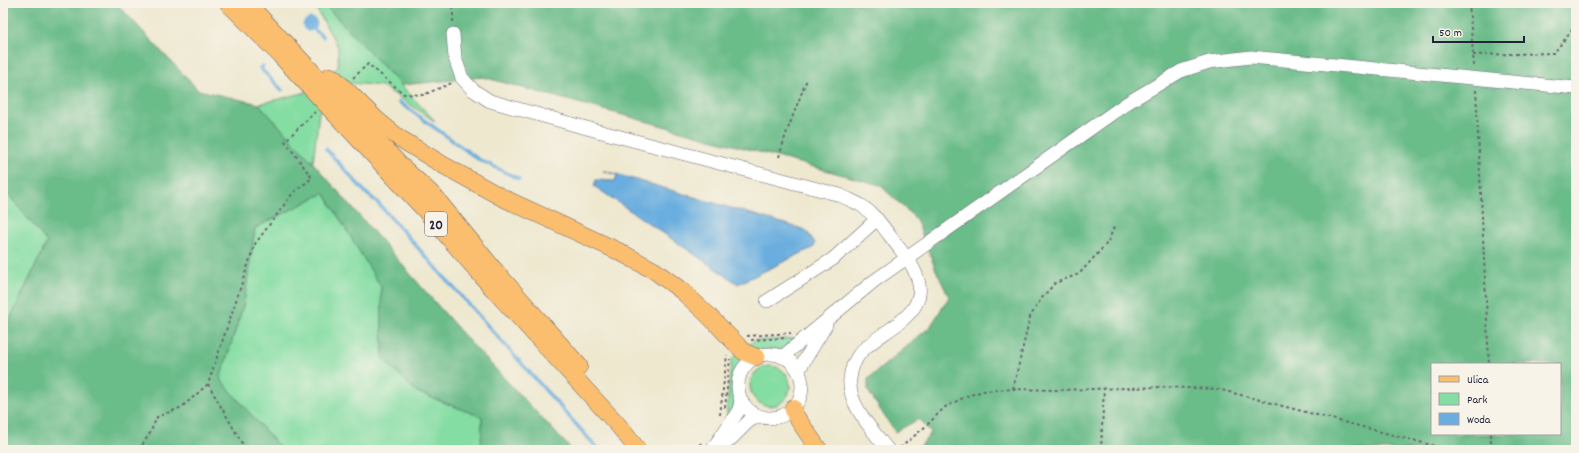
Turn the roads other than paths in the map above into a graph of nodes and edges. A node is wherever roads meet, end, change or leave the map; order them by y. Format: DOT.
graph roads {
  1 [pos="228,3"];
  2 [pos="247,3"];
  3 [pos="453,34"];
  4 [pos="303,62"];
  5 [pos="1576,88"];
  6 [pos="877,219"];
  7 [pos="906,258"];
  8 [pos="767,301"];
  9 [pos="832,317"];
  10 [pos="756,357"];
  11 [pos="782,357"];
  12 [pos="798,371"];
  13 [pos="741,400"];
  14 [pos="793,408"];
  15 [pos="759,416"];
  16 [pos="638,450"];
  17 [pos="652,450"];
  18 [pos="712,450"];
  19 [pos="717,450"];
  20 [pos="819,450"];
  21 [pos="888,450"];
  1 -- 16 [label="main road, 20"];
  2 -- 4 [label="main road, 20"];
  3 -- 6 [label="street"];
  4 -- 10 [label="main road"];
  4 -- 17 [label="main road, 20"];
  5 -- 7 [label="street"];
  6 -- 7 [label="street"];
  6 -- 8 [label="street"];
  7 -- 9 [label="street"];
  7 -- 21 [label="street"];
  9 -- 11 [label="street"];
  9 -- 12 [label="street"];
  10 -- 11 [label="street"];
  10 -- 13 [label="street"];
  11 -- 12 [label="street"];
  12 -- 14 [label="street"];
  13 -- 15 [label="street"];
  13 -- 18 [label="street"];
  14 -- 15 [label="street"];
  14 -- 20 [label="main road"];
  15 -- 19 [label="street"];
}
